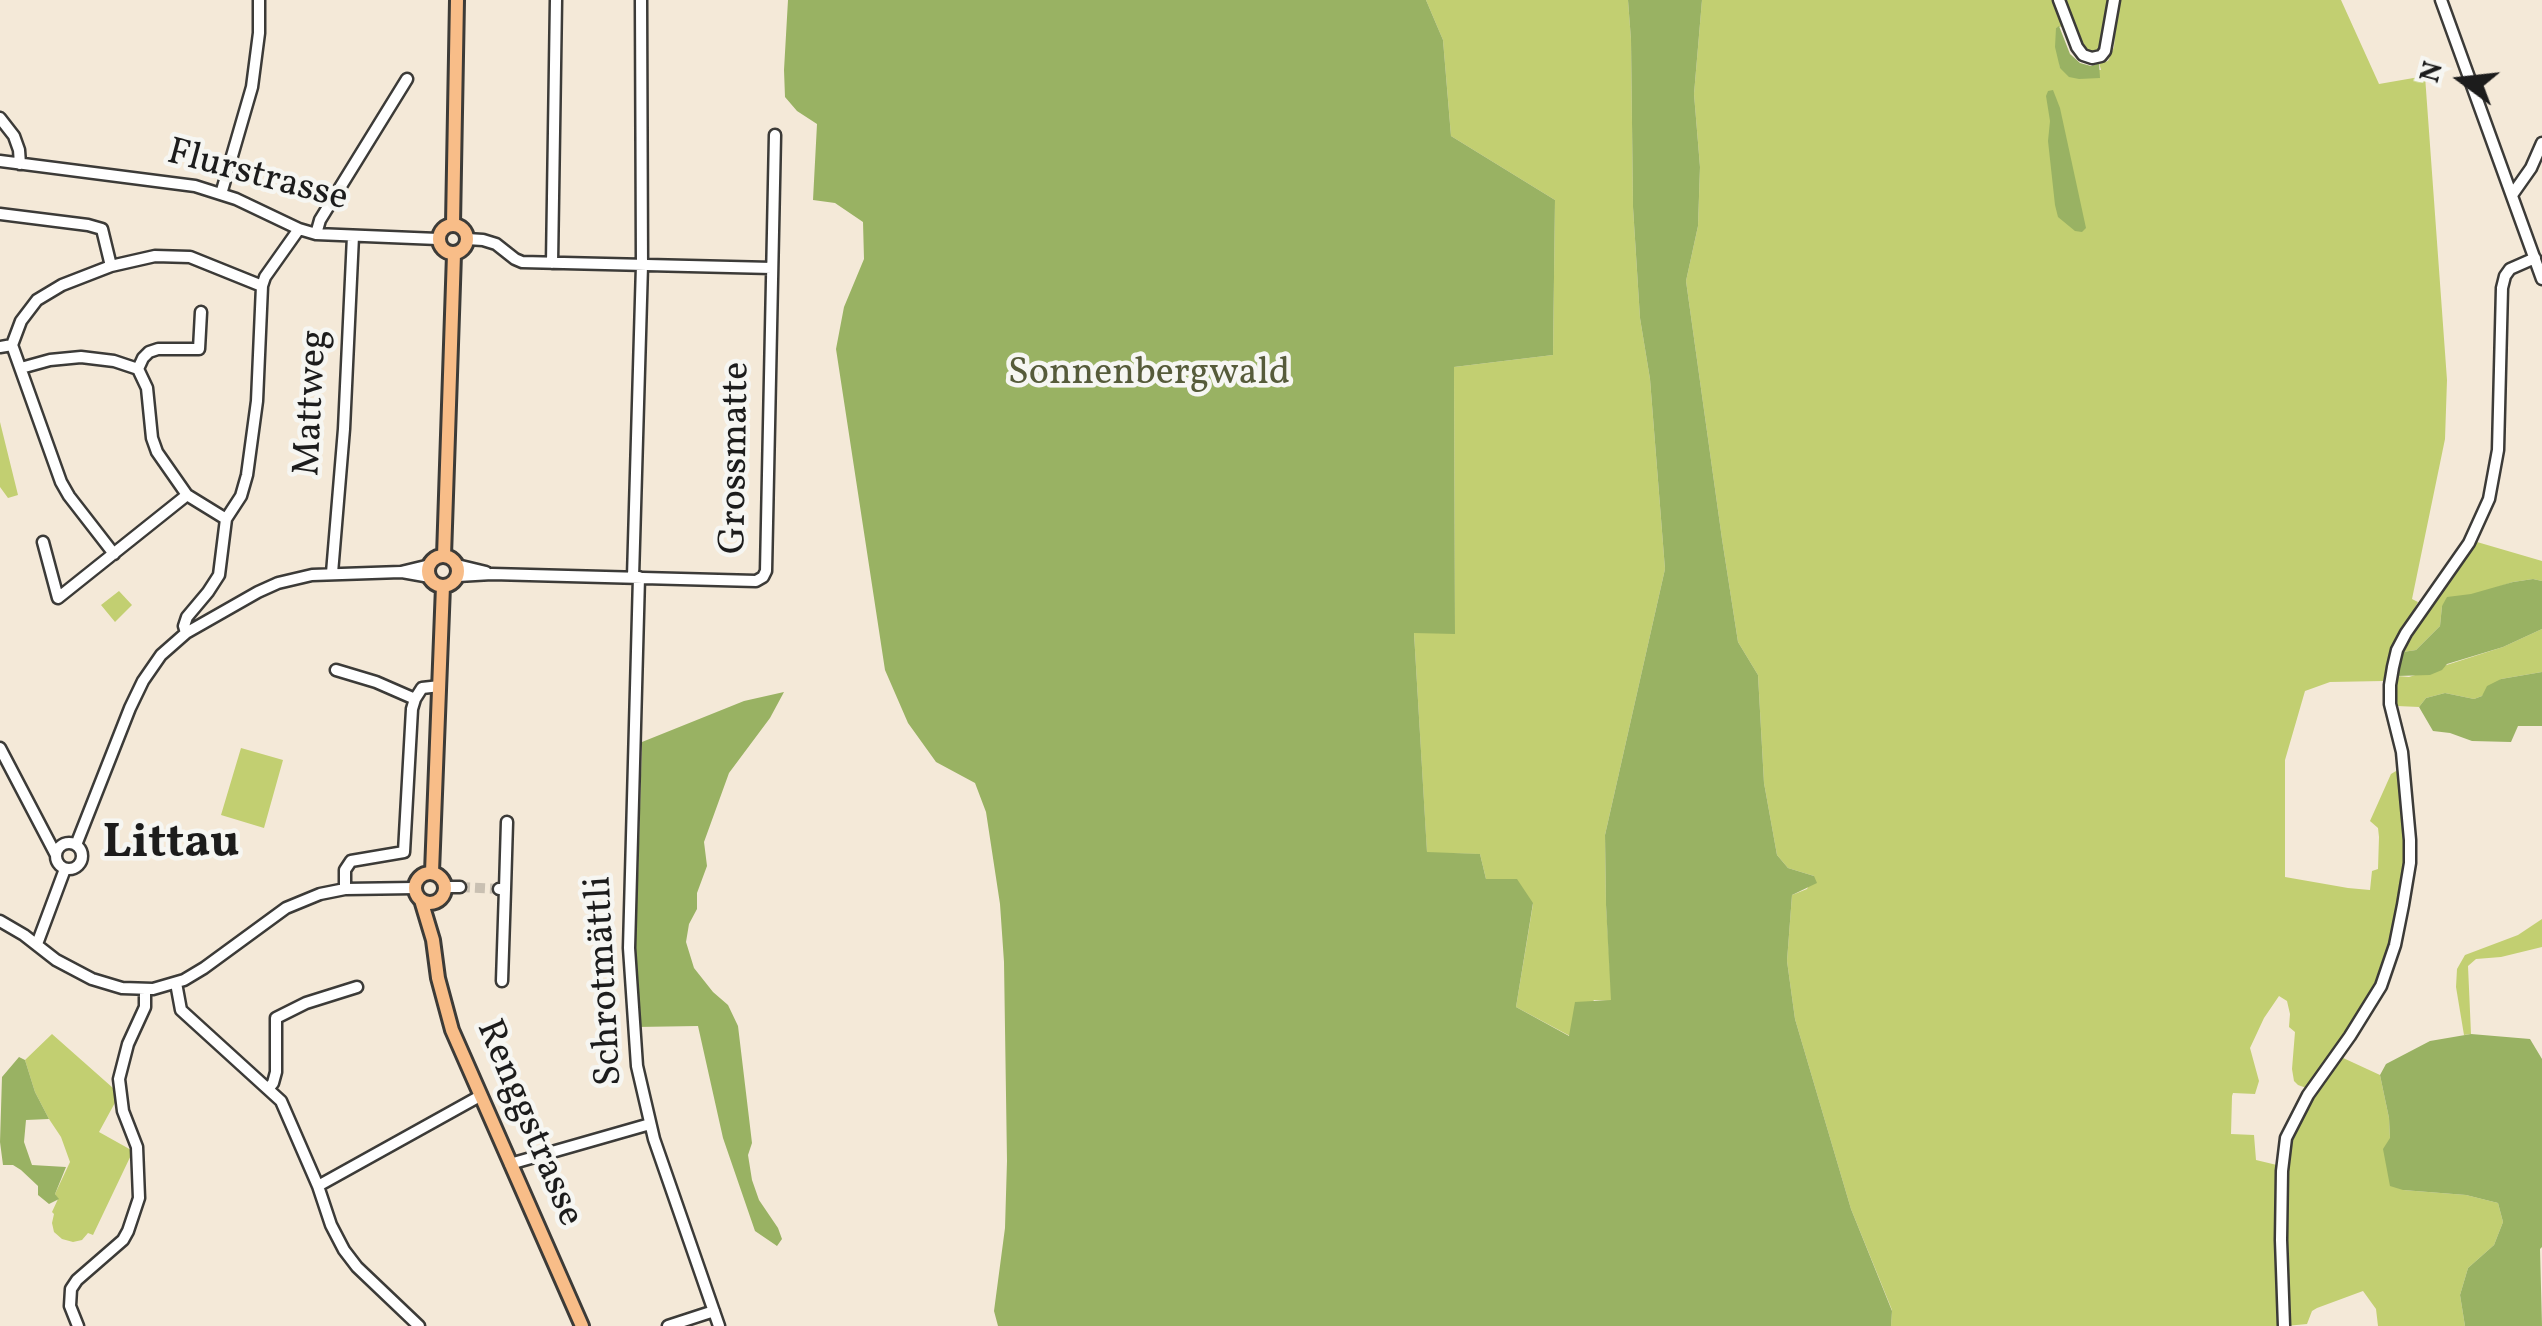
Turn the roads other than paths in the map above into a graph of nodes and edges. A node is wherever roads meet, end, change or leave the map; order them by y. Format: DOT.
graph roads {
  1 [pos="259,0"];
  2 [pos="457,0"];
  3 [pos="556,0"];
  4 [pos="641,0"];
  5 [pos="2059,0"];
  6 [pos="2114,0"];
  7 [pos="2441,0"];
  8 [pos="407,79"];
  9 [pos="0,118"];
  10 [pos="775,135"];
  11 [pos="2542,142"];
  12 [pos="0,161"];
  13 [pos="20,164"];
  14 [pos="221,194"];
  15 [pos="2512,195"];
  16 [pos="0,214"];
  17 [pos="453,224"];
  18 [pos="299,229"];
  19 [pos="316,234"];
  20 [pos="353,236"];
  21 [pos="438,239"];
  22 [pos="468,239"];
  23 [pos="454,254"];
  24 [pos="2534,258"];
  25 [pos="552,263"];
  26 [pos="642,265"];
  27 [pos="111,266"];
  28 [pos="772,268"];
  29 [pos="2542,279"];
  30 [pos="262,286"];
  31 [pos="201,312"];
  32 [pos="6,346"];
  33 [pos="21,368"];
  34 [pos="138,369"];
  35 [pos="187,495"];
  36 [pos="226,519"];
  37 [pos="43,542"];
  38 [pos="114,554"];
  39 [pos="444,556"];
  40 [pos="430,571"];
  41 [pos="457,571"];
  42 [pos="332,574"];
  43 [pos="636,577"];
  44 [pos="443,586"];
  45 [pos="186,633"];
  46 [pos="336,670"];
  47 [pos="440,686"];
  48 [pos="414,699"];
  49 [pos="0,748"];
  50 [pos="507,822"];
  51 [pos="76,846"];
  52 [pos="60,850"];
  53 [pos="65,869"];
  54 [pos="432,872"];
  55 [pos="345,889"];
  56 [pos="449,890"];
  57 [pos="418,894"];
  58 [pos="0,922"];
  59 [pos="433,940"];
  60 [pos="37,944"];
  61 [pos="502,981"];
  62 [pos="176,983"];
  63 [pos="358,987"];
  64 [pos="145,989"];
  65 [pos="268,1089"];
  66 [pos="480,1096"];
  67 [pos="650,1124"];
  68 [pos="510,1164"];
  69 [pos="318,1186"];
  70 [pos="714,1311"];
  71 [pos="78,1326"];
  72 [pos="418,1326"];
  73 [pos="582,1326"];
  74 [pos="668,1326"];
  75 [pos="719,1326"];
  76 [pos="2284,1326"];
  1 -- 14 [label="street"];
  2 -- 17 [label="main road"];
  3 -- 25 [label="street"];
  4 -- 26 [label="street"];
  5 -- 6 [label="street"];
  7 -- 15 [label="street"];
  8 -- 19 [label="street"];
  9 -- 13 [label="street"];
  10 -- 28 [label="street, Grossmatte"];
  11 -- 15 [label="street"];
  12 -- 13 [label="street, Flurstrasse"];
  13 -- 14 [label="street, Flurstrasse"];
  14 -- 18 [label="street, Flurstrasse"];
  15 -- 24 [label="street"];
  16 -- 27 [label="street"];
  17 -- 21 [label="main road"];
  17 -- 22 [label="main road"];
  18 -- 19 [label="street, Flurstrasse"];
  18 -- 30 [label="street"];
  19 -- 20 [label="street, Flurstrasse"];
  20 -- 21 [label="street, Flurstrasse"];
  20 -- 42 [label="street, Mattweg"];
  21 -- 23 [label="main road"];
  22 -- 23 [label="main road"];
  22 -- 25 [label="street"];
  23 -- 39 [label="main road"];
  24 -- 29 [label="street"];
  24 -- 76 [label="street"];
  25 -- 26 [label="street"];
  26 -- 28 [label="street"];
  26 -- 43 [label="street"];
  27 -- 30 [label="street"];
  27 -- 32 [label="street"];
  28 -- 43 [label="street, Grossmatte"];
  30 -- 36 [label="street"];
  31 -- 34 [label="street"];
  32 -- 33 [label="street"];
  33 -- 34 [label="street"];
  33 -- 38 [label="street"];
  34 -- 35 [label="street"];
  35 -- 36 [label="street"];
  35 -- 38 [label="street"];
  36 -- 45 [label="street"];
  37 -- 38 [label="street"];
  39 -- 40 [label="main road"];
  39 -- 41 [label="main road"];
  40 -- 42 [label="street"];
  40 -- 44 [label="main road"];
  41 -- 43 [label="street, Grossmatte"];
  41 -- 44 [label="main road"];
  42 -- 45 [label="street"];
  43 -- 67 [label="street, Schrotmättli"];
  44 -- 47 [label="main road"];
  45 -- 51 [label="street"];
  46 -- 48 [label="street"];
  47 -- 48 [label="street"];
  47 -- 54 [label="main road"];
  48 -- 55 [label="street"];
  49 -- 52 [label="street"];
  50 -- 61 [label="street"];
  51 -- 52 [label="street"];
  51 -- 53 [label="street"];
  52 -- 53 [label="street"];
  53 -- 60 [label="street"];
  54 -- 56 [label="main road"];
  54 -- 57 [label="main road"];
  55 -- 57 [label="street"];
  55 -- 62 [label="street"];
  56 -- 57 [label="main road"];
  56 -- 59 [label="main road, Renggstrasse"];
  57 -- 59 [label="main road, Renggstrasse"];
  58 -- 60 [label="street"];
  59 -- 66 [label="main road, Renggstrasse"];
  60 -- 64 [label="street"];
  62 -- 64 [label="street"];
  62 -- 65 [label="street"];
  63 -- 65 [label="street"];
  64 -- 71 [label="street"];
  65 -- 69 [label="street"];
  66 -- 68 [label="main road, Renggstrasse"];
  66 -- 69 [label="street"];
  67 -- 68 [label="street, Schrotmättli"];
  67 -- 70 [label="street, Schrotmättli"];
  68 -- 73 [label="main road, Renggstrasse"];
  69 -- 72 [label="street"];
  70 -- 74 [label="street"];
  70 -- 75 [label="street, Schrotmättli"];
}
